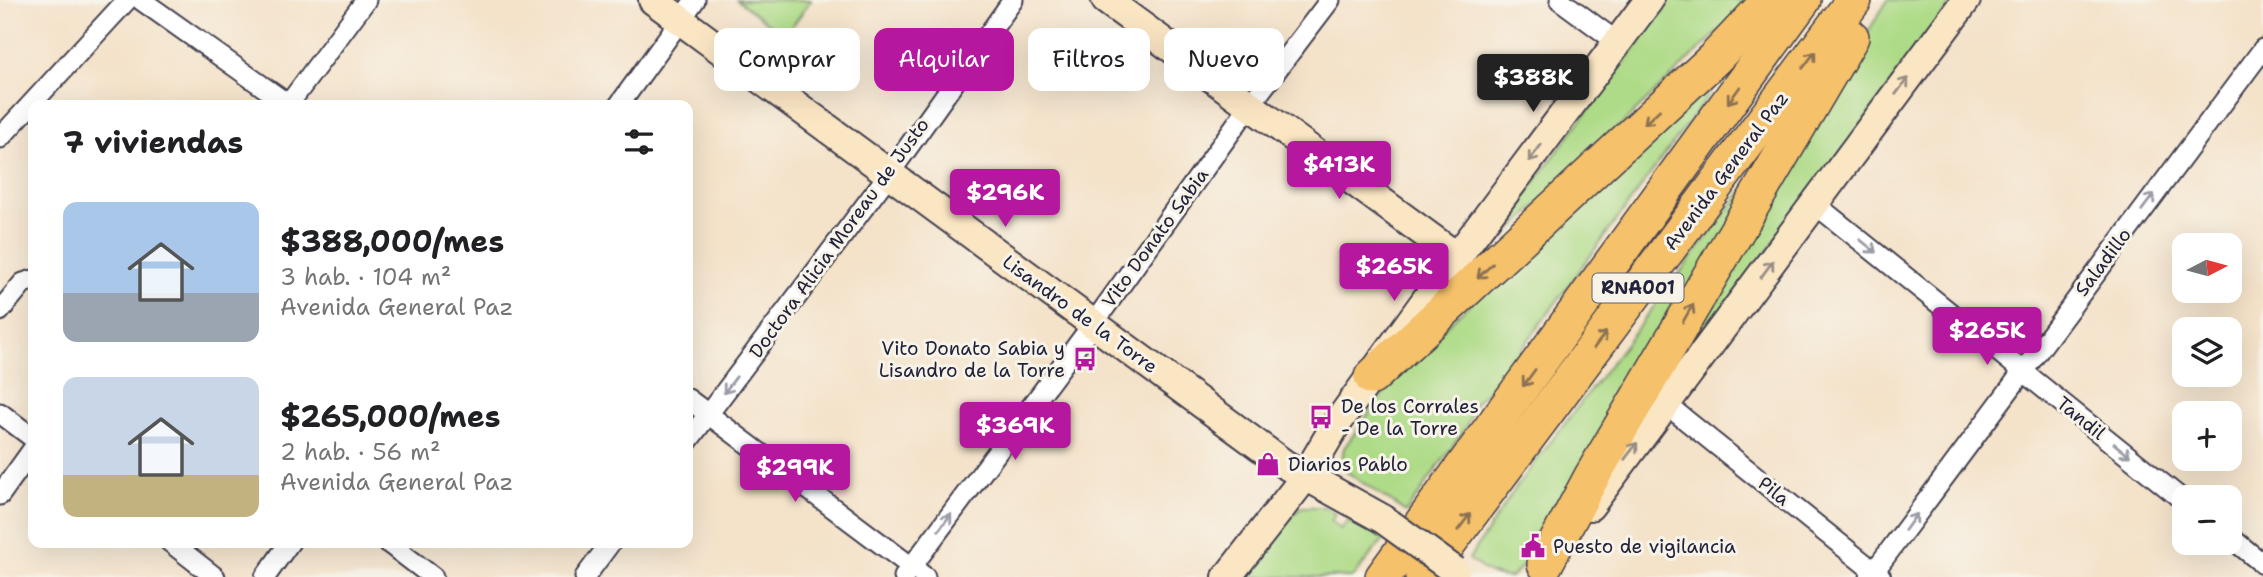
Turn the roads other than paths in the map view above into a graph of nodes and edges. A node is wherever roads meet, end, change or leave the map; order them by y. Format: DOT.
graph roads {
  1 [pos="127,0"];
  2 [pos="141,0"];
  3 [pos="366,0"];
  4 [pos="653,0"];
  5 [pos="1013,0"];
  6 [pos="1106,0"];
  7 [pos="1330,0"];
  8 [pos="1560,0"];
  9 [pos="1649,0"];
  10 [pos="1770,0"];
  11 [pos="1803,0"];
  12 [pos="1854,0"];
  13 [pos="1873,0"];
  14 [pos="1966,0"];
  15 [pos="688,10"];
  16 [pos="1617,42"];
  17 [pos="2263,49"];
  18 [pos="35,100"];
  19 [pos="281,100"];
  20 [pos="292,100"];
  21 [pos="623,100"];
  22 [pos="1250,105"];
  23 [pos="28,108"];
  24 [pos="0,138"];
  25 [pos="889,174"];
  26 [pos="1815,204"];
  27 [pos="1457,257"];
  28 [pos="28,282"];
  29 [pos="0,311"];
  30 [pos="1093,324"];
  31 [pos="2022,370"];
  32 [pos="1372,377"];
  33 [pos="693,403"];
  34 [pos="1667,405"];
  35 [pos="0,413"];
  36 [pos="708,414"];
  37 [pos="28,434"];
  38 [pos="693,434"];
  39 [pos="28,456"];
  40 [pos="1305,477"];
  41 [pos="2172,491"];
  42 [pos="0,495"];
  43 [pos="2242,547"];
  44 [pos="178,548"];
  45 [pos="286,548"];
  46 [pos="395,548"];
  47 [pos="607,548"];
  48 [pos="2263,565"];
  49 [pos="1541,570"];
  50 [pos="914,574"];
  51 [pos="1447,575"];
  52 [pos="1875,575"];
  53 [pos="215,577"];
  54 [pos="265,577"];
  55 [pos="433,577"];
  56 [pos="585,577"];
  57 [pos="1227,577"];
  58 [pos="1383,577"];
  1 -- 18 [label="street"];
  2 -- 19 [label="street"];
  3 -- 20 [label="street"];
  4 -- 15 [label="street, Lisandro de la Torre"];
  5 -- 25 [label="street, Doctora Alicia Moreau de Justo"];
  6 -- 22 [label="street"];
  7 -- 22 [label="street, Vito Donato Sabia"];
  8 -- 16 [label="street"];
  9 -- 16 [label="street"];
  10 -- 32 [label="highway, one-way"];
  11 -- 58 [label="highway, Avenida General Paz / RNA001, one-way"];
  51 -- 12 [label="highway, Avenida General Paz / RNA001, one-way"];
  49 -- 13 [label="highway, one-way"];
  26 -- 14 [label="street, one-way"];
  15 -- 21 [label="street"];
  15 -- 25 [label="street, Lisandro de la Torre"];
  16 -- 27 [label="street, one-way"];
  31 -- 17 [label="street, Saladillo, one-way"];
  22 -- 27 [label="street"];
  22 -- 30 [label="street, Vito Donato Sabia"];
  23 -- 24 [label="street"];
  25 -- 30 [label="street, Lisandro de la Torre"];
  25 -- 36 [label="street, Doctora Alicia Moreau de Justo, one-way"];
  26 -- 31 [label="street, Tandil, one-way"];
  34 -- 26 [label="street, one-way"];
  27 -- 32 [label="street"];
  28 -- 29 [label="street"];
  30 -- 40 [label="street, Lisandro de la Torre"];
  50 -- 30 [label="street, Vito Donato Sabia, one-way"];
  31 -- 41 [label="street, Tandil, one-way"];
  52 -- 31 [label="street, Saladillo, one-way"];
  32 -- 40 [label="street"];
  33 -- 36 [label="street"];
  49 -- 34 [label="street, one-way"];
  34 -- 52 [label="street, Pila"];
  35 -- 37 [label="street"];
  36 -- 38 [label="street, Doctora Alicia Moreau de Justo"];
  36 -- 50 [label="street"];
  39 -- 42 [label="street"];
  40 -- 51 [label="street, Lisandro de la Torre, bridge"];
  40 -- 57 [label="street"];
  43 -- 48 [label="street"];
  44 -- 53 [label="street"];
  45 -- 54 [label="street"];
  46 -- 55 [label="street"];
  47 -- 56 [label="street"];
}
